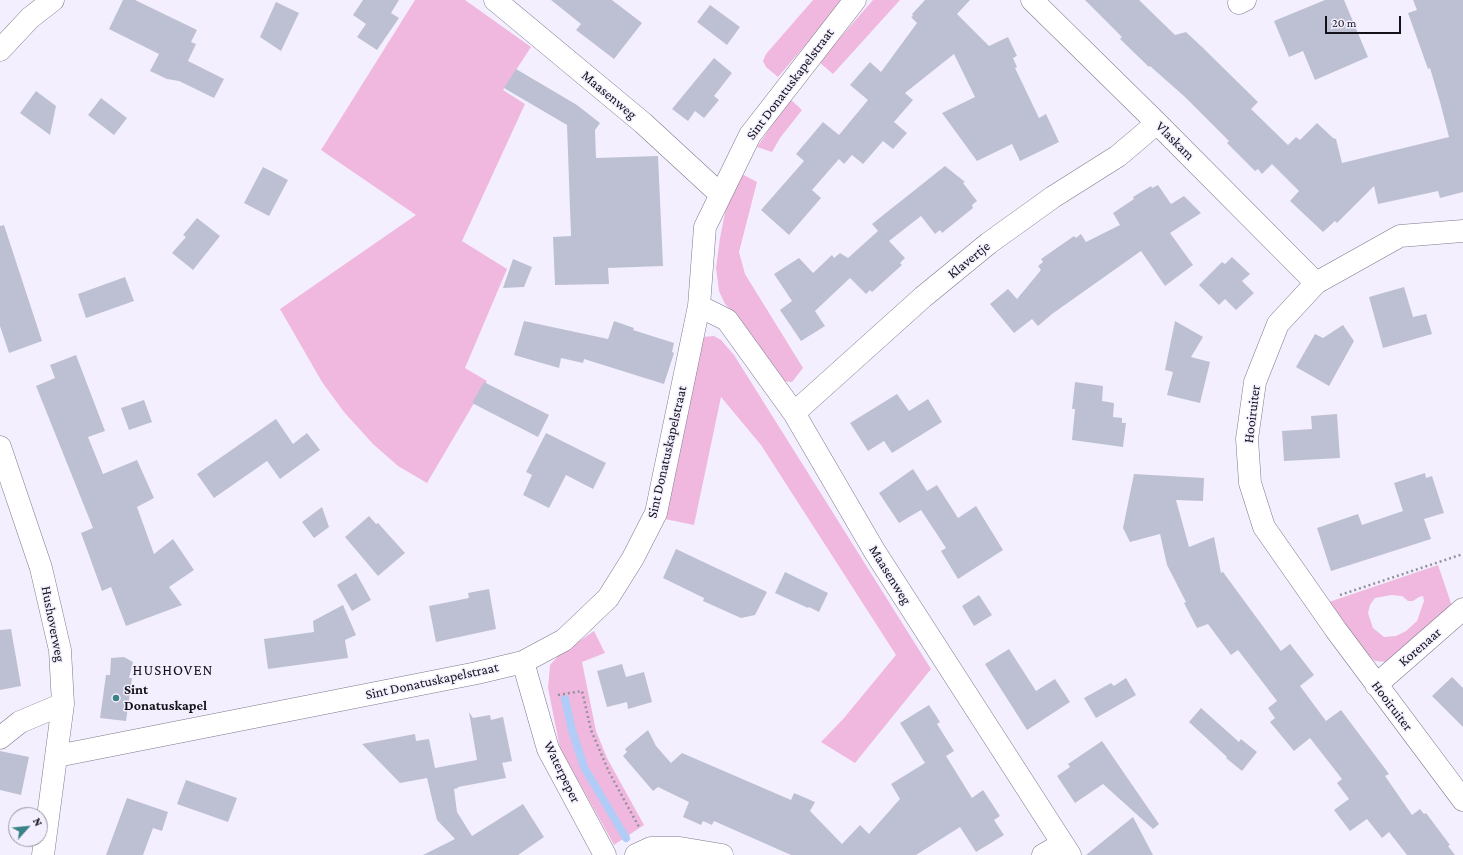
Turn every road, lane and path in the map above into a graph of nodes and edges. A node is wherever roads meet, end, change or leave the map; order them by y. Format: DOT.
graph roads {
  1 [pos="53,0"];
  2 [pos="495,0"];
  3 [pos="855,0"];
  4 [pos="1032,0"];
  5 [pos="0,50"];
  6 [pos="1157,123"];
  7 [pos="720,194"];
  8 [pos="1463,231"];
  9 [pos="1316,283"];
  10 [pos="699,306"];
  11 [pos="794,413"];
  12 [pos="0,447"];
  13 [pos="1463,554"];
  14 [pos="1317,603"];
  15 [pos="1463,609"];
  16 [pos="523,662"];
  17 [pos="1376,685"];
  18 [pos="534,699"];
  19 [pos="63,704"];
  20 [pos="0,738"];
  21 [pos="57,756"];
  22 [pos="1463,800"];
  23 [pos="1058,851"];
  24 [pos="643,852"];
  25 [pos="601,854"];
  26 [pos="43,855"];
  27 [pos="722,855"];
  1 -- 5 [label="street"];
  2 -- 7 [label="street, Maasenweg"];
  3 -- 7 [label="street, Sint Donatuskapelstraat"];
  4 -- 6 [label="street, Vlaskam"];
  6 -- 9 [label="street, Vlaskam"];
  6 -- 11 [label="street, Klavertje"];
  7 -- 10 [label="street, Sint Donatuskapelstraat"];
  8 -- 9 [label="street, Hooiruiter"];
  9 -- 14 [label="street, Hooiruiter"];
  10 -- 11 [label="street, Maasenweg"];
  10 -- 16 [label="street, Sint Donatuskapelstraat"];
  11 -- 23 [label="street, Maasenweg"];
  12 -- 19 [label="street, Hushoverweg"];
  13 -- 14 [label="path"];
  14 -- 17 [label="street, Hooiruiter"];
  15 -- 17 [label="street, Korenaar"];
  16 -- 18 [label="street, Waterpeper"];
  16 -- 21 [label="street, Sint Donatuskapelstraat"];
  17 -- 22 [label="street, Hooiruiter"];
  18 -- 24 [label="path"];
  18 -- 25 [label="street, Waterpeper"];
  19 -- 20 [label="street"];
  19 -- 21 [label="street, Hushoverweg"];
  21 -- 26 [label="street, Hushoverweg"];
  24 -- 27 [label="street"];
}
